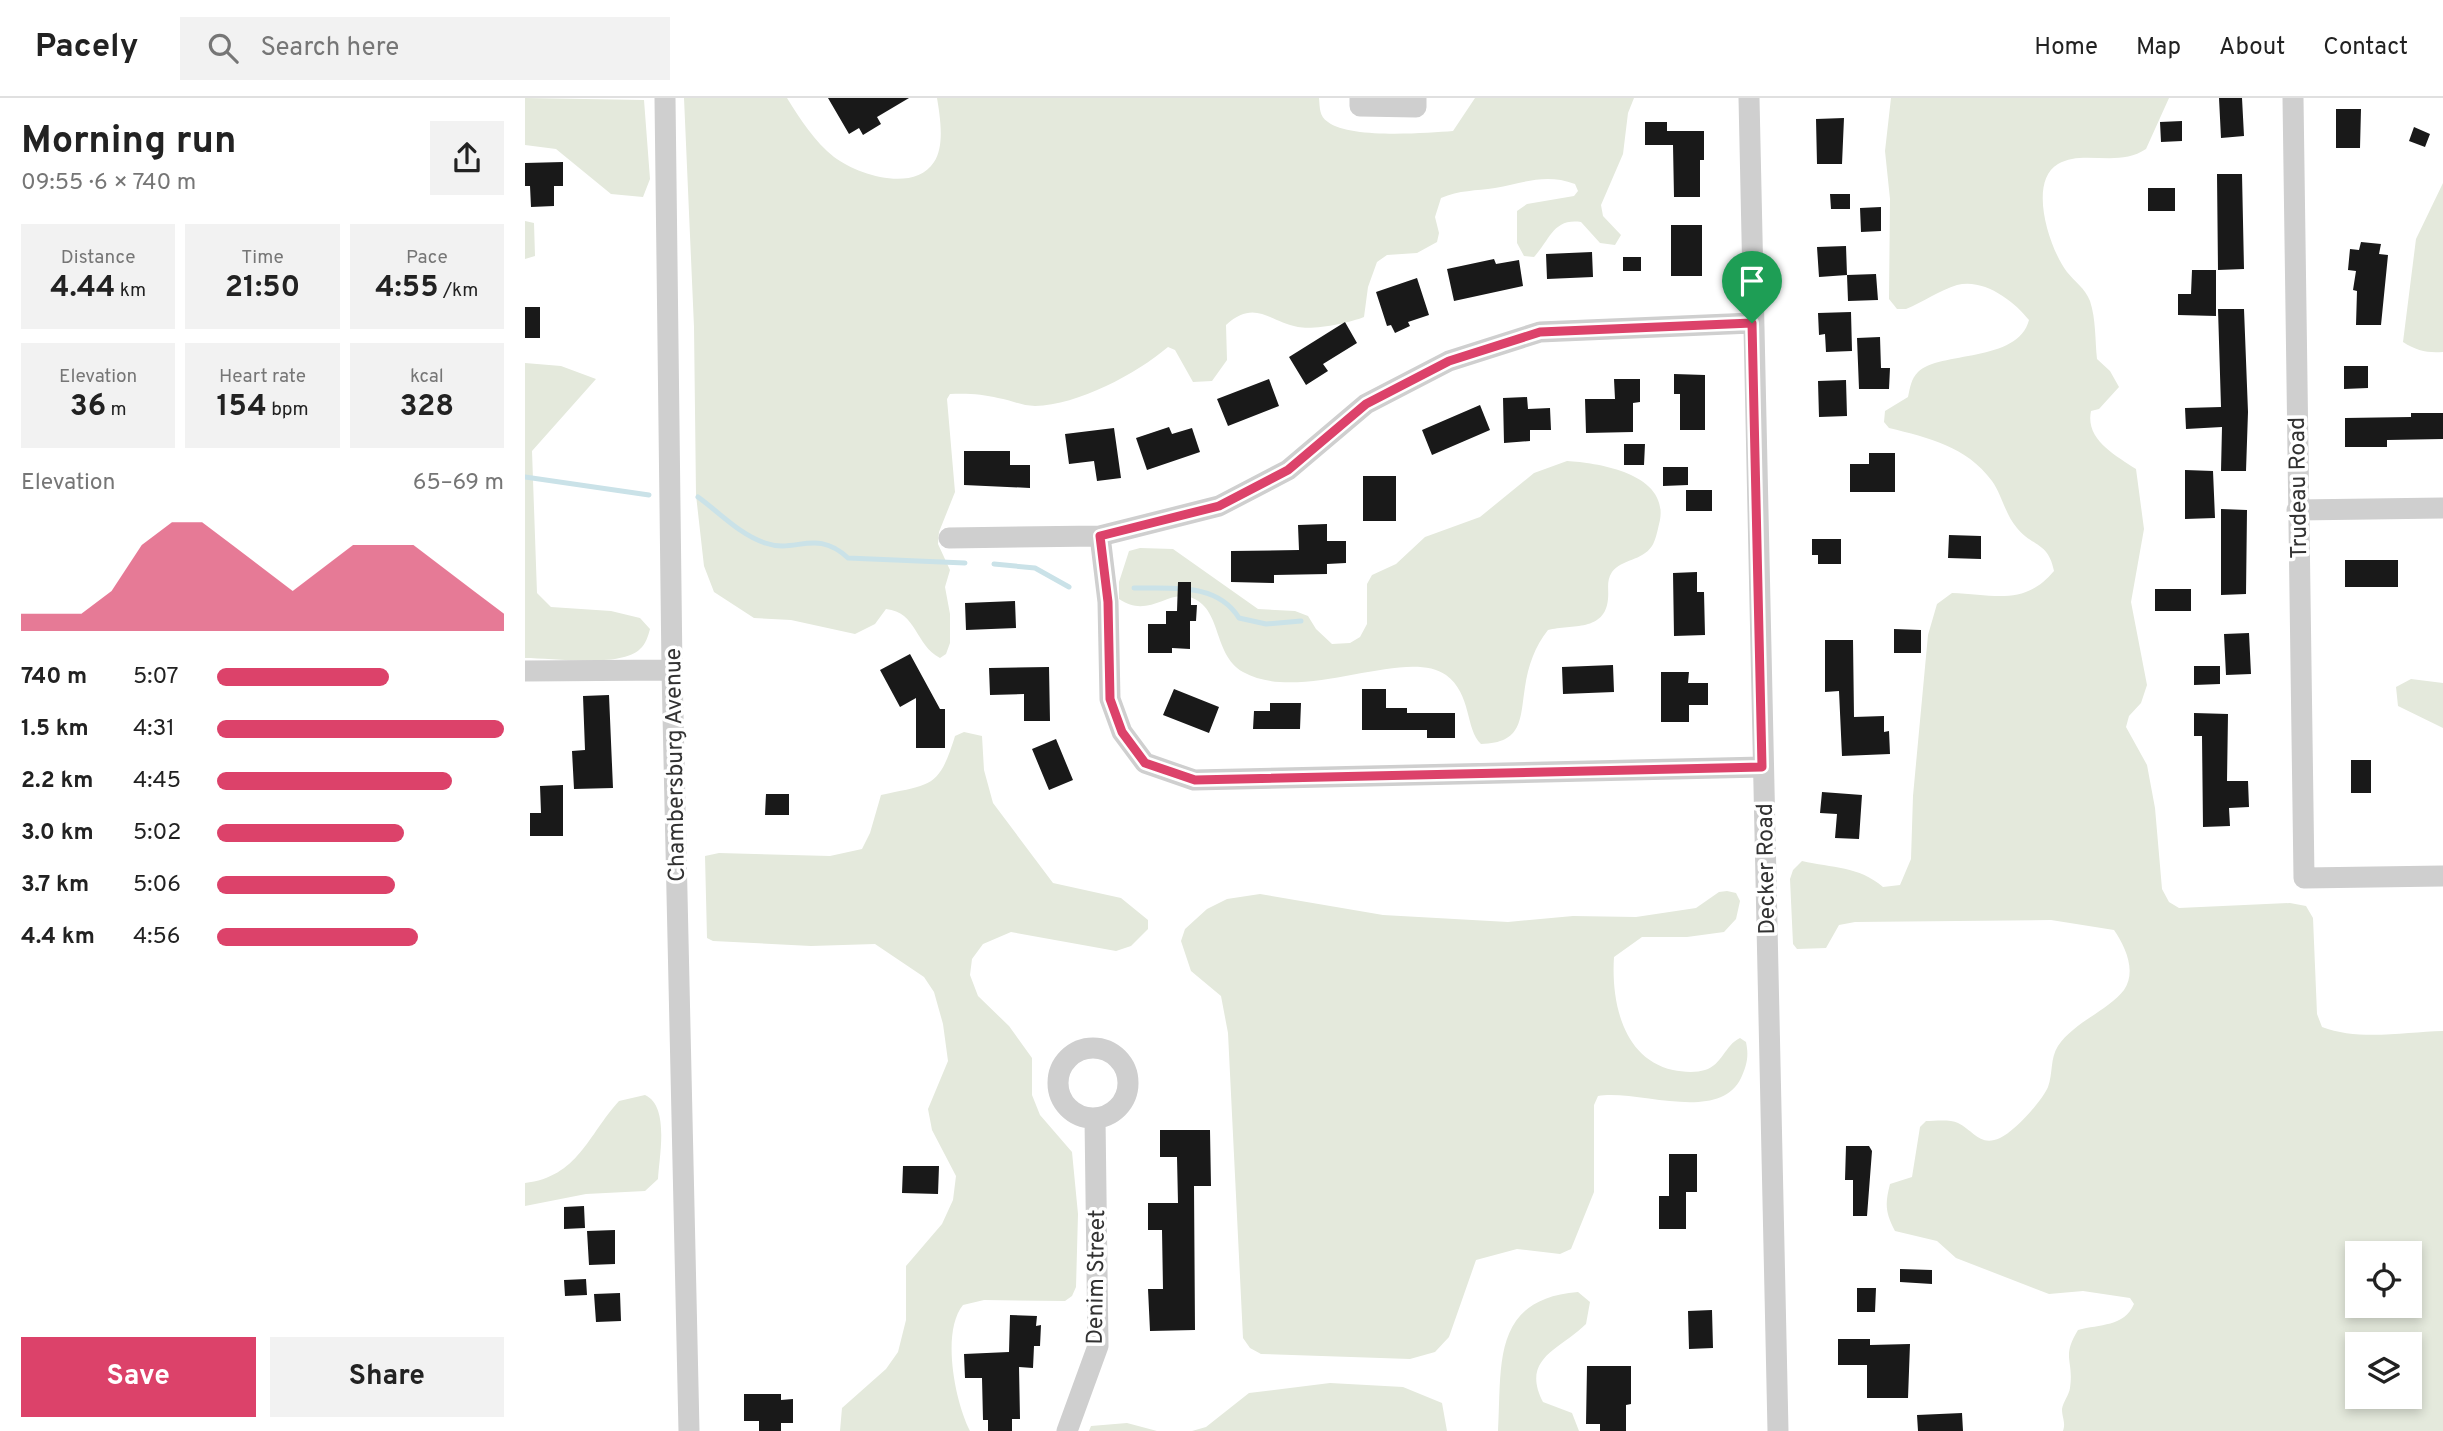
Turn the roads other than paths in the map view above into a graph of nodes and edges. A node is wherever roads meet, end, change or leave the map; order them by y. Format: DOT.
graph roads {
  1 [pos="665,98"];
  2 [pos="1360,98"];
  3 [pos="1416,98"];
  4 [pos="1749,98"];
  5 [pos="2293,98"];
  6 [pos="1752,323"];
  7 [pos="2443,508"];
  8 [pos="2297,510"];
  9 [pos="1100,536"];
  10 [pos="949,538"];
  11 [pos="672,670"];
  12 [pos="525,671"];
  13 [pos="1762,767"];
  14 [pos="2443,876"];
  15 [pos="1095,1118"];
  16 [pos="689,1431"];
  17 [pos="1067,1431"];
  18 [pos="1778,1431"];
  1 -- 11 [label="street, Chambersburg Avenue"];
  2 -- 3 [label="street"];
  4 -- 6 [label="street, Decker Road"];
  5 -- 8 [label="street, Trudeau Road"];
  6 -- 9 [label="street"];
  6 -- 13 [label="street, Decker Road"];
  7 -- 8 [label="street"];
  8 -- 14 [label="street, Trudeau Road"];
  9 -- 10 [label="street"];
  9 -- 13 [label="street"];
  11 -- 12 [label="street"];
  11 -- 16 [label="street, Chambersburg Avenue"];
  13 -- 18 [label="street, Decker Road"];
  15 -- 17 [label="street, Denim Street"];
}
